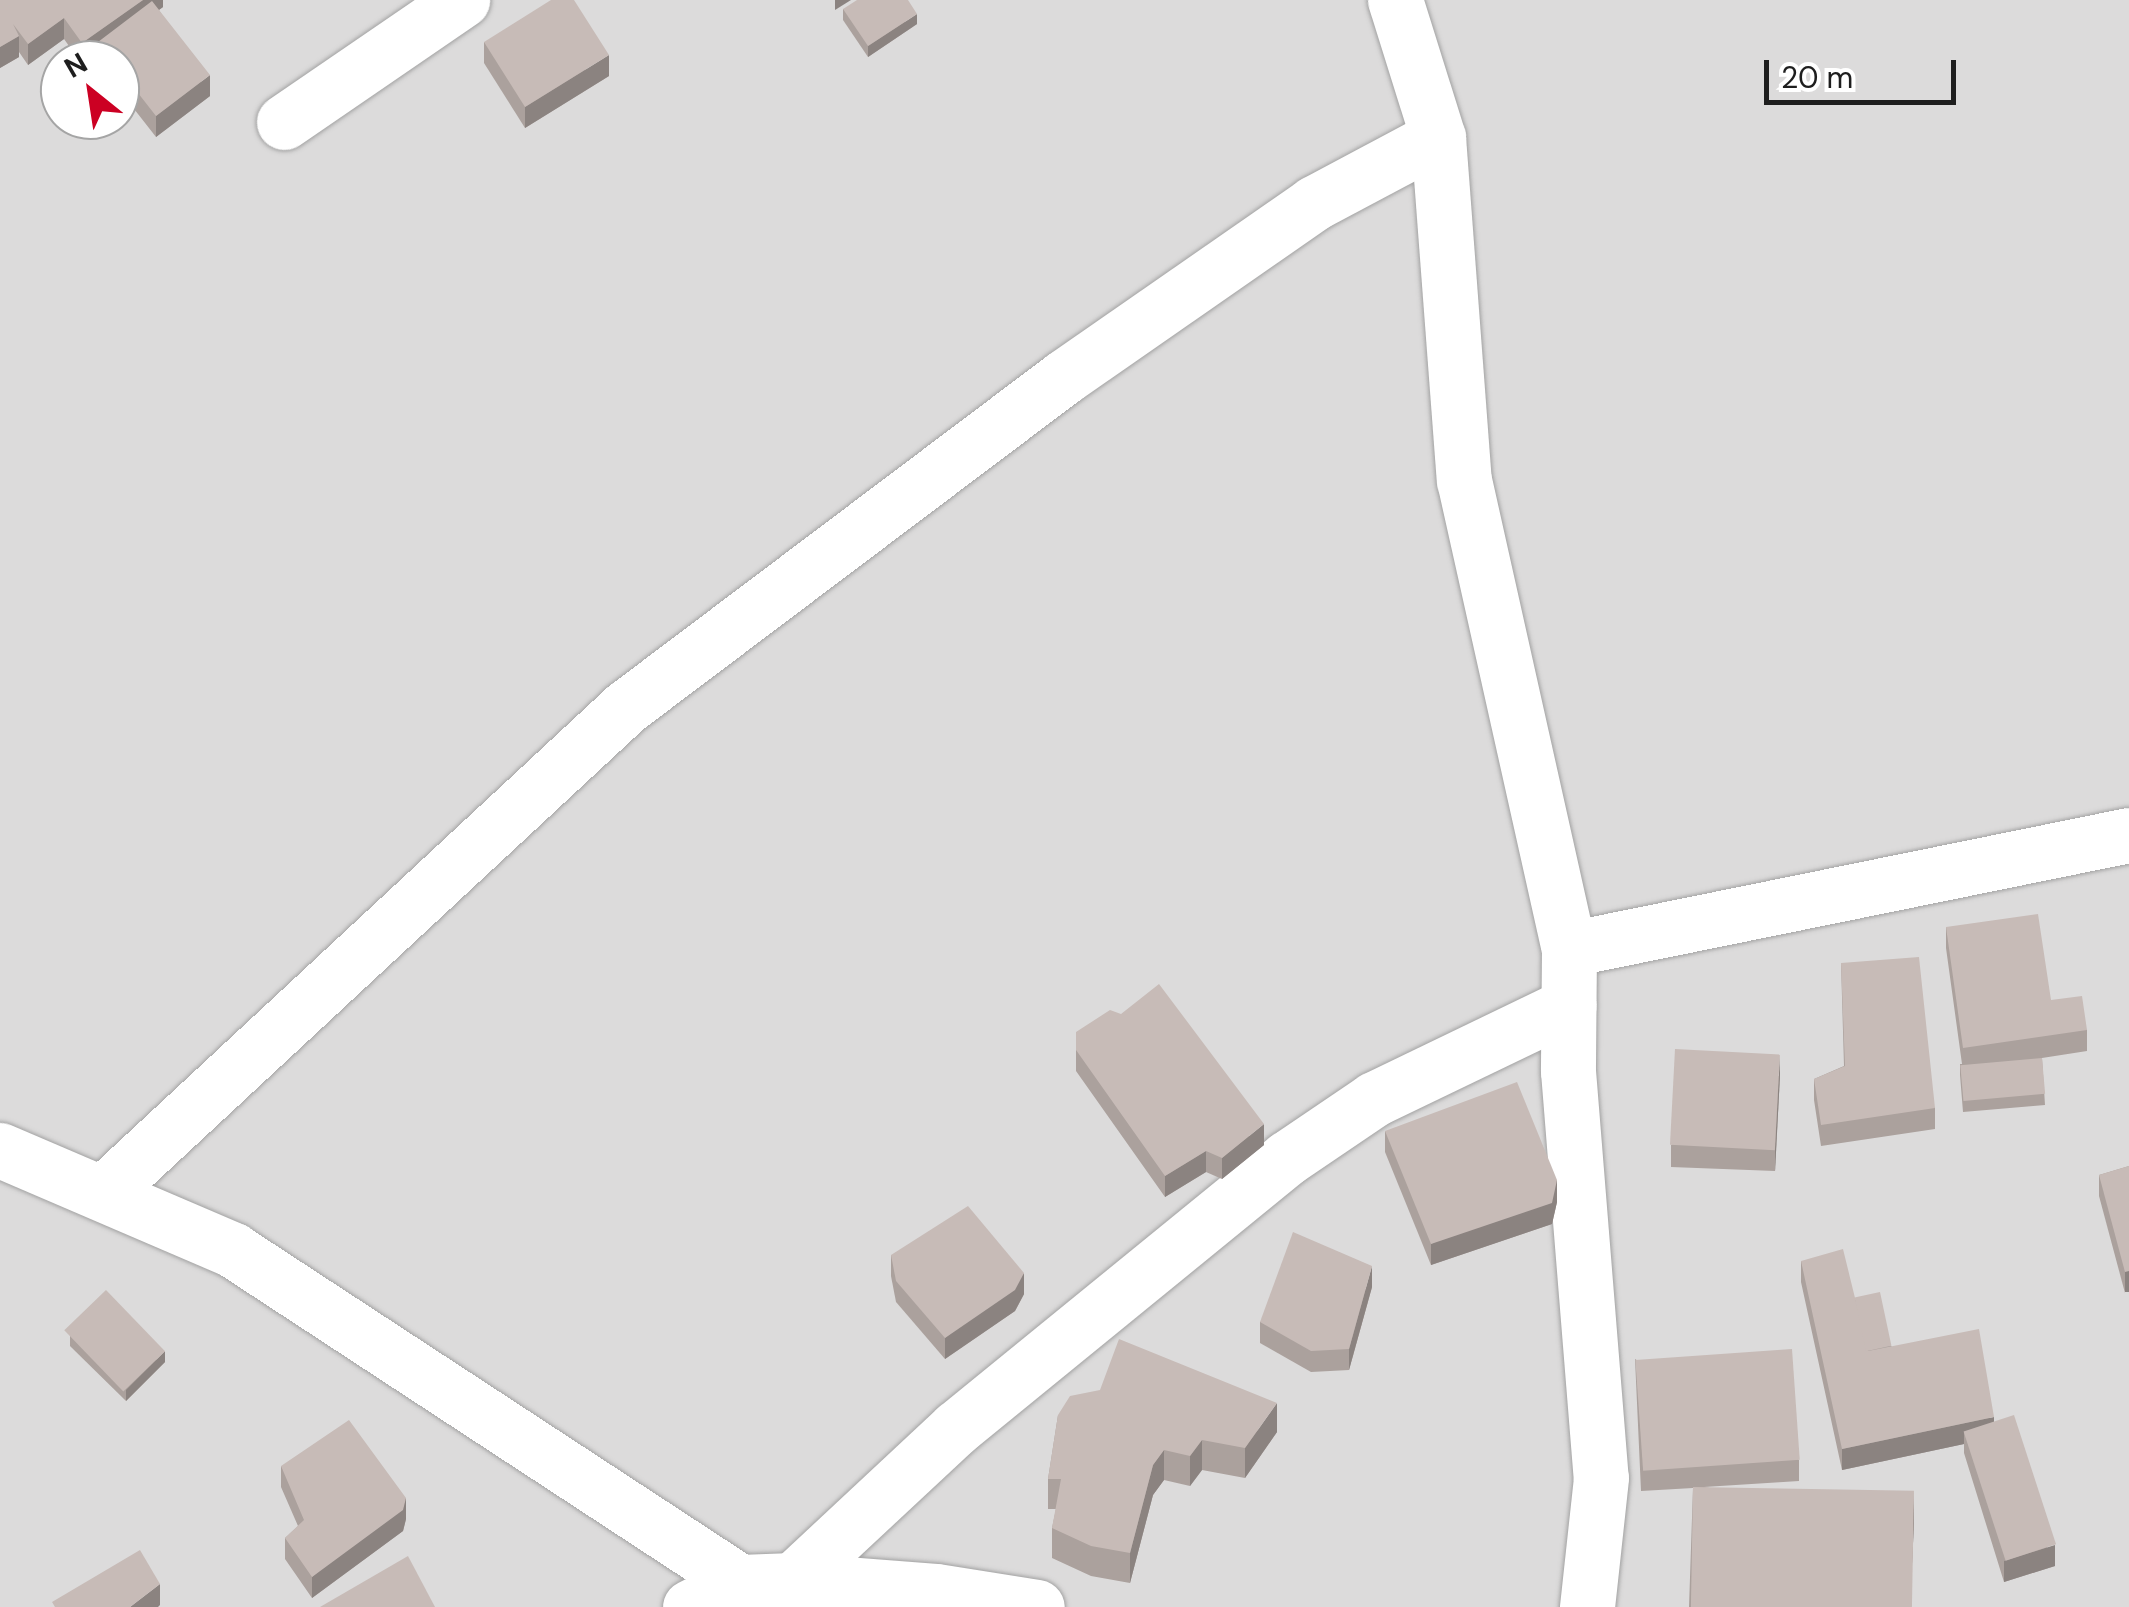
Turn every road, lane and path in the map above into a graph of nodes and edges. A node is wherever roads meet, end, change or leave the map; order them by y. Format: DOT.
graph roads {
  1 [pos="462,0"];
  2 [pos="1394,0"];
  3 [pos="284,122"];
  4 [pos="1438,137"];
  5 [pos="2129,836"];
  6 [pos="1569,949"];
  7 [pos="1568,1005"];
  8 [pos="0,1150"];
  9 [pos="104,1192"];
  10 [pos="767,1581"];
  11 [pos="690,1607"];
  12 [pos="1037,1607"];
  13 [pos="1587,1607"];
  1 -- 3 [label="street"];
  2 -- 4 [label="street"];
  4 -- 6 [label="street"];
  4 -- 9 [label="street"];
  5 -- 6 [label="street"];
  6 -- 7 [label="street"];
  7 -- 10 [label="street"];
  7 -- 13 [label="street"];
  8 -- 9 [label="street"];
  9 -- 10 [label="street"];
  10 -- 11 [label="street"];
  10 -- 12 [label="street"];
}
